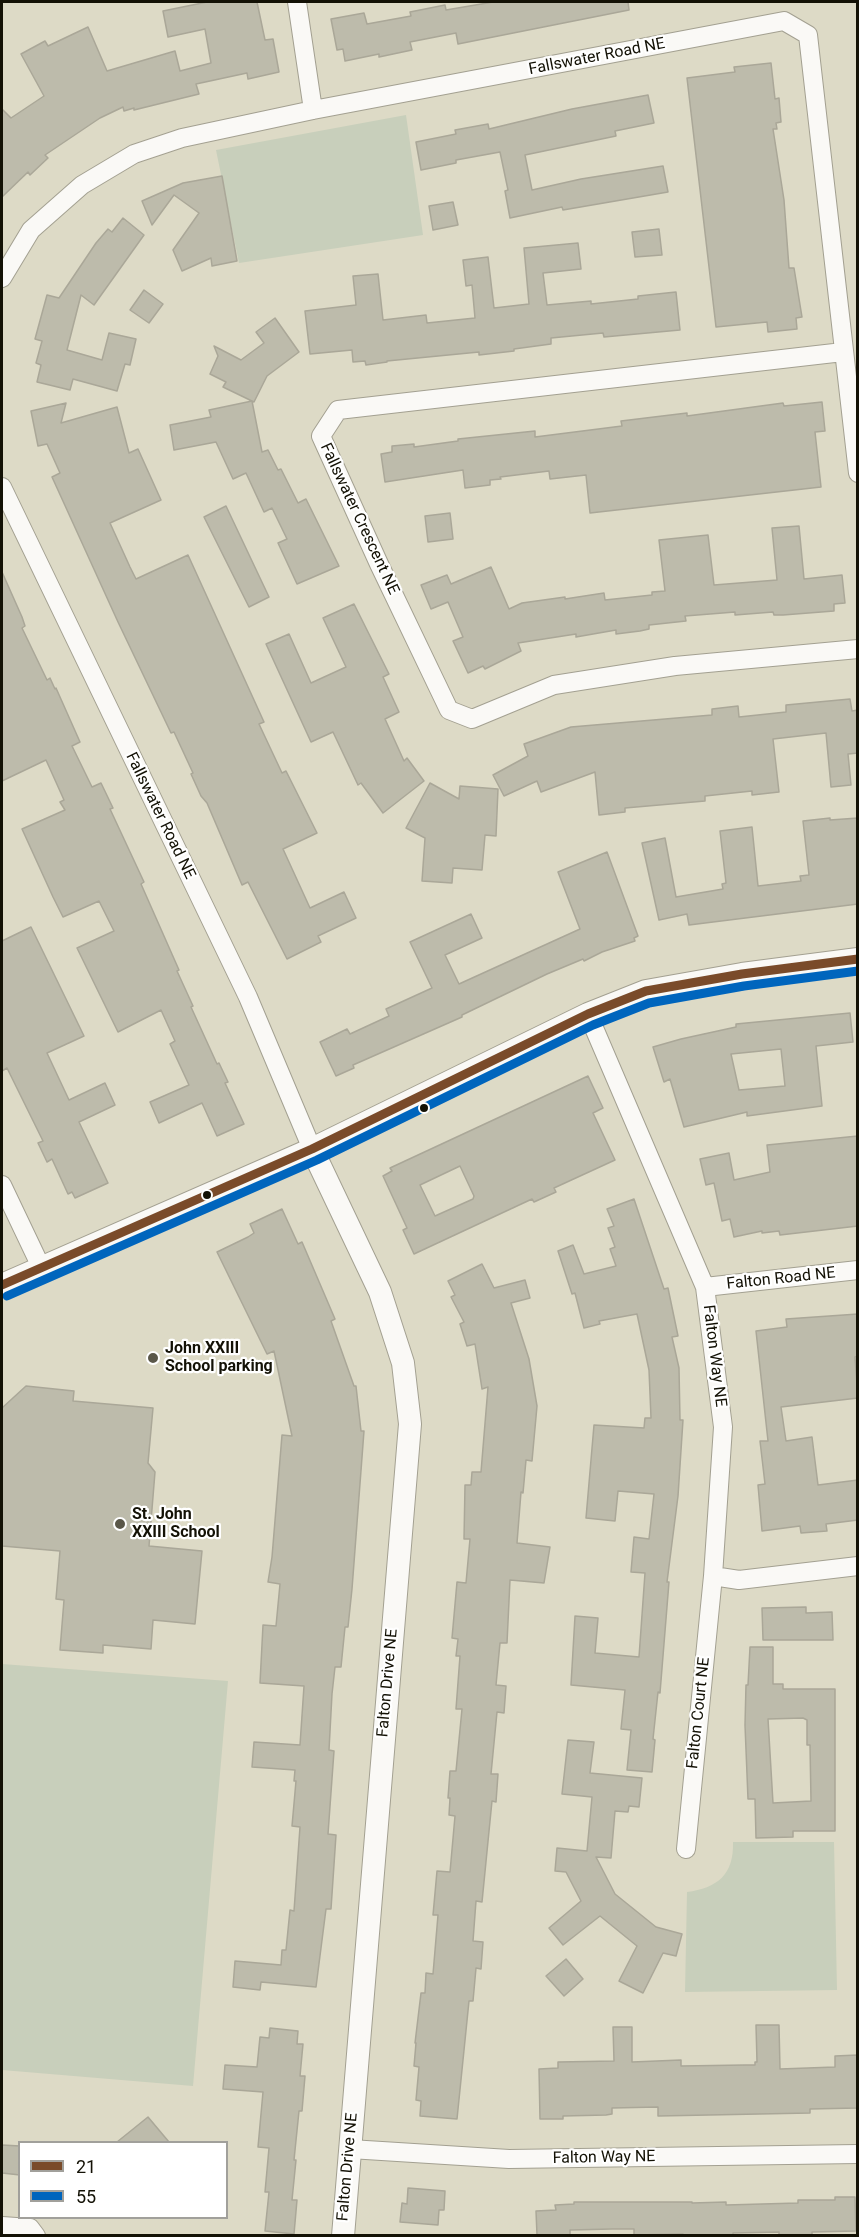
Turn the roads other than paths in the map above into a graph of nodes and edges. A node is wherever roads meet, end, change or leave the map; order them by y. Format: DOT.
graph roads {
  1 [pos="297,2"];
  2 [pos="313,110"];
  3 [pos="2,278"];
  4 [pos="843,352"];
  5 [pos="858,473"];
  6 [pos="2,487"];
  7 [pos="858,649"];
  8 [pos="858,959"];
  9 [pos="588,1014"];
  10 [pos="312,1149"];
  11 [pos="2,1185"];
  12 [pos="41,1268"];
  13 [pos="858,1270"];
  14 [pos="2,1286"];
  15 [pos="705,1287"];
  16 [pos="858,1566"];
  17 [pos="713,1576"];
  18 [pos="686,1849"];
  19 [pos="350,2149"];
  20 [pos="858,2154"];
  21 [pos="2,2226"];
  22 [pos="36,2235"];
  23 [pos="343,2235"];
  1 -- 2 [label="street"];
  2 -- 3 [label="street, Fallswater Road NE"];
  2 -- 4 [label="street, Fallswater Road NE"];
  4 -- 5 [label="street, Fallswater Road NE"];
  4 -- 7 [label="street, Fallswater Crescent NE"];
  6 -- 10 [label="street, Fallswater Road NE"];
  8 -- 9 [label="street"];
  9 -- 10 [label="street"];
  9 -- 15 [label="street, Falton Way NE"];
  10 -- 12 [label="street"];
  10 -- 19 [label="street, Falton Drive NE"];
  11 -- 12 [label="street"];
  12 -- 14 [label="street"];
  13 -- 15 [label="street, Falton Road NE"];
  15 -- 17 [label="street, Falton Way NE"];
  16 -- 17 [label="street"];
  17 -- 18 [label="street, Falton Court NE"];
  19 -- 20 [label="street, Falton Way NE"];
  19 -- 23 [label="street, Falton Drive NE"];
  21 -- 22 [label="street"];
}
